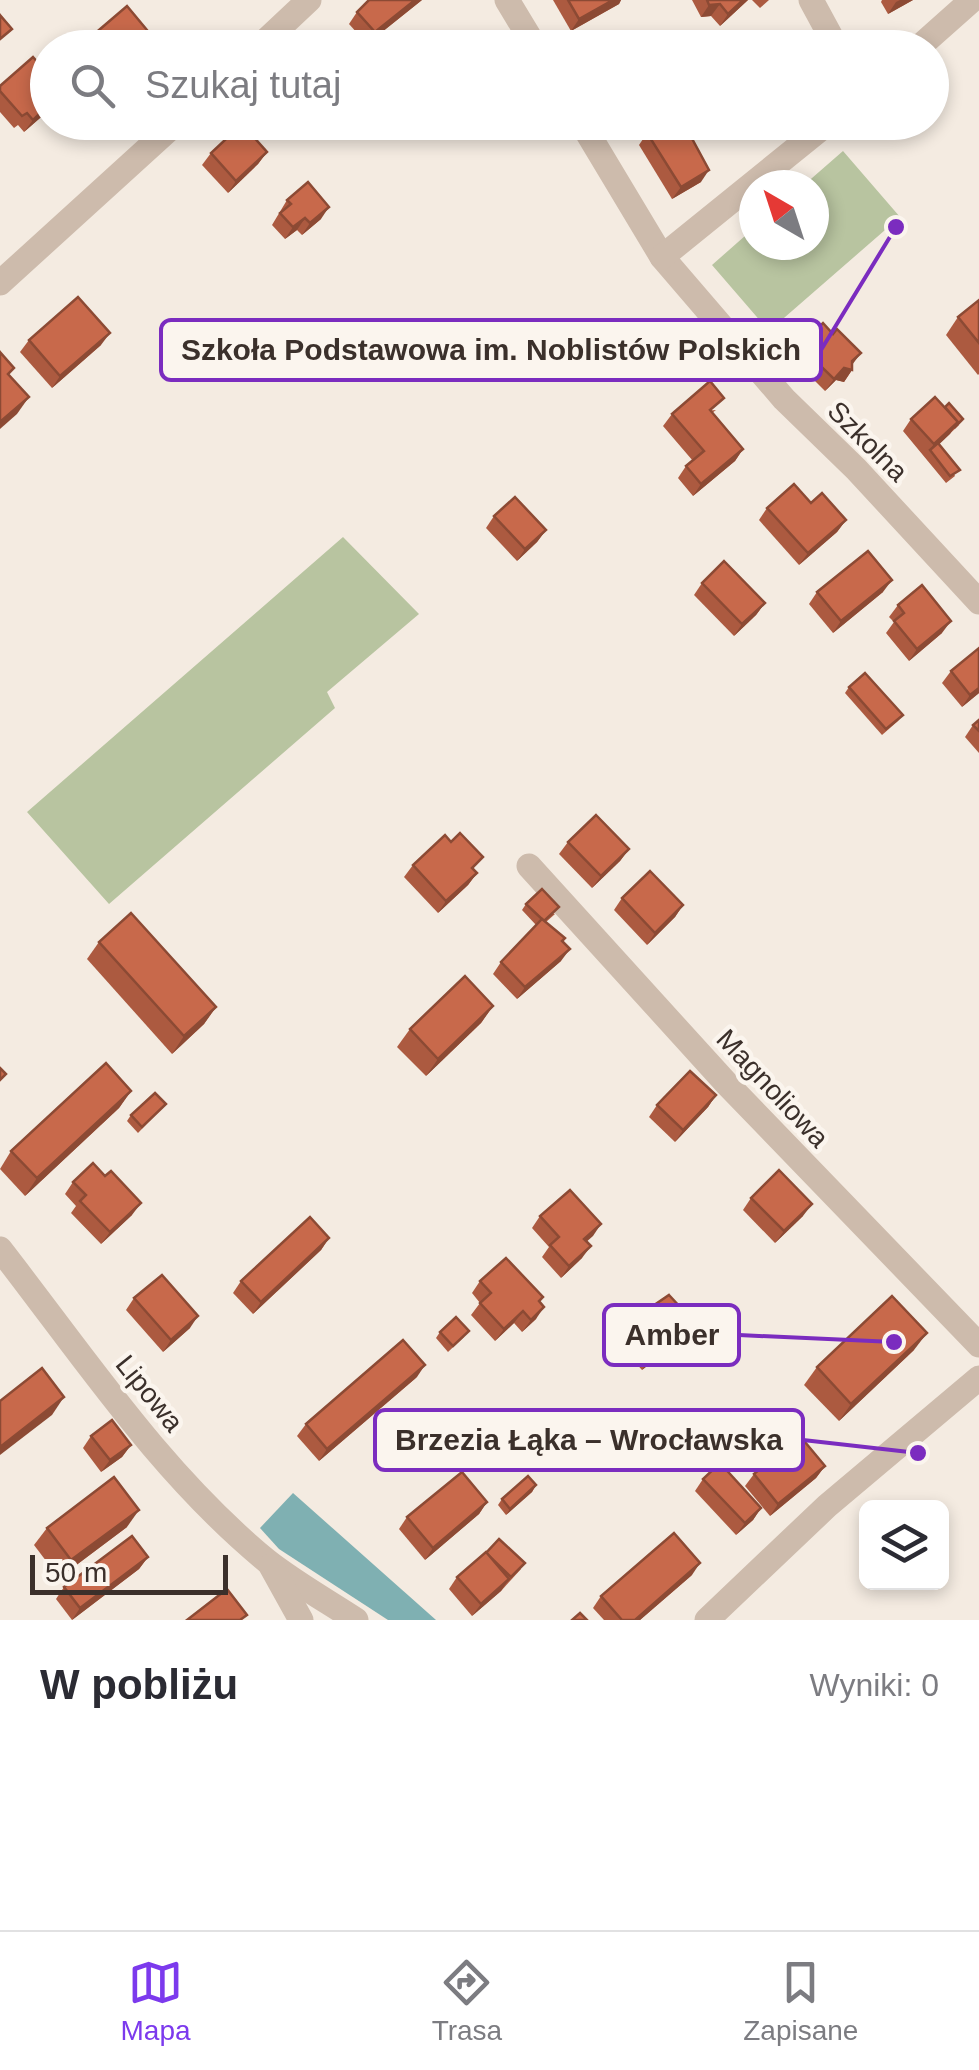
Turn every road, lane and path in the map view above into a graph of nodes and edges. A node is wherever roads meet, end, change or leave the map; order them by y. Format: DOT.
graph roads {
  1 [pos="309,0"];
  2 [pos="508,0"];
  3 [pos="810,0"];
  4 [pos="972,0"];
  5 [pos="277,30"];
  6 [pos="526,30"];
  7 [pos="827,30"];
  8 [pos="938,30"];
  9 [pos="157,140"];
  10 [pos="592,140"];
  11 [pos="807,140"];
  12 [pos="662,257"];
  13 [pos="0,282"];
  14 [pos="979,602"];
  15 [pos="529,866"];
  16 [pos="0,1249"];
  17 [pos="979,1345"];
  18 [pos="979,1378"];
  19 [pos="269,1562"];
  20 [pos="300,1620"];
  21 [pos="356,1620"];
  22 [pos="707,1620"];
  1 -- 5 [label="street"];
  2 -- 6 [label="street"];
  3 -- 7 [label="street"];
  4 -- 8 [label="street"];
  9 -- 13 [label="street"];
  10 -- 12 [label="street, Szkolna"];
  11 -- 12 [label="street"];
  12 -- 14 [label="street, Szkolna"];
  15 -- 17 [label="street, Magnoliowa"];
  16 -- 19 [label="street, Lipowa"];
  18 -- 22 [label="street"];
  19 -- 20 [label="street, Lipowa"];
  19 -- 21 [label="street, Lipowa"];
}
